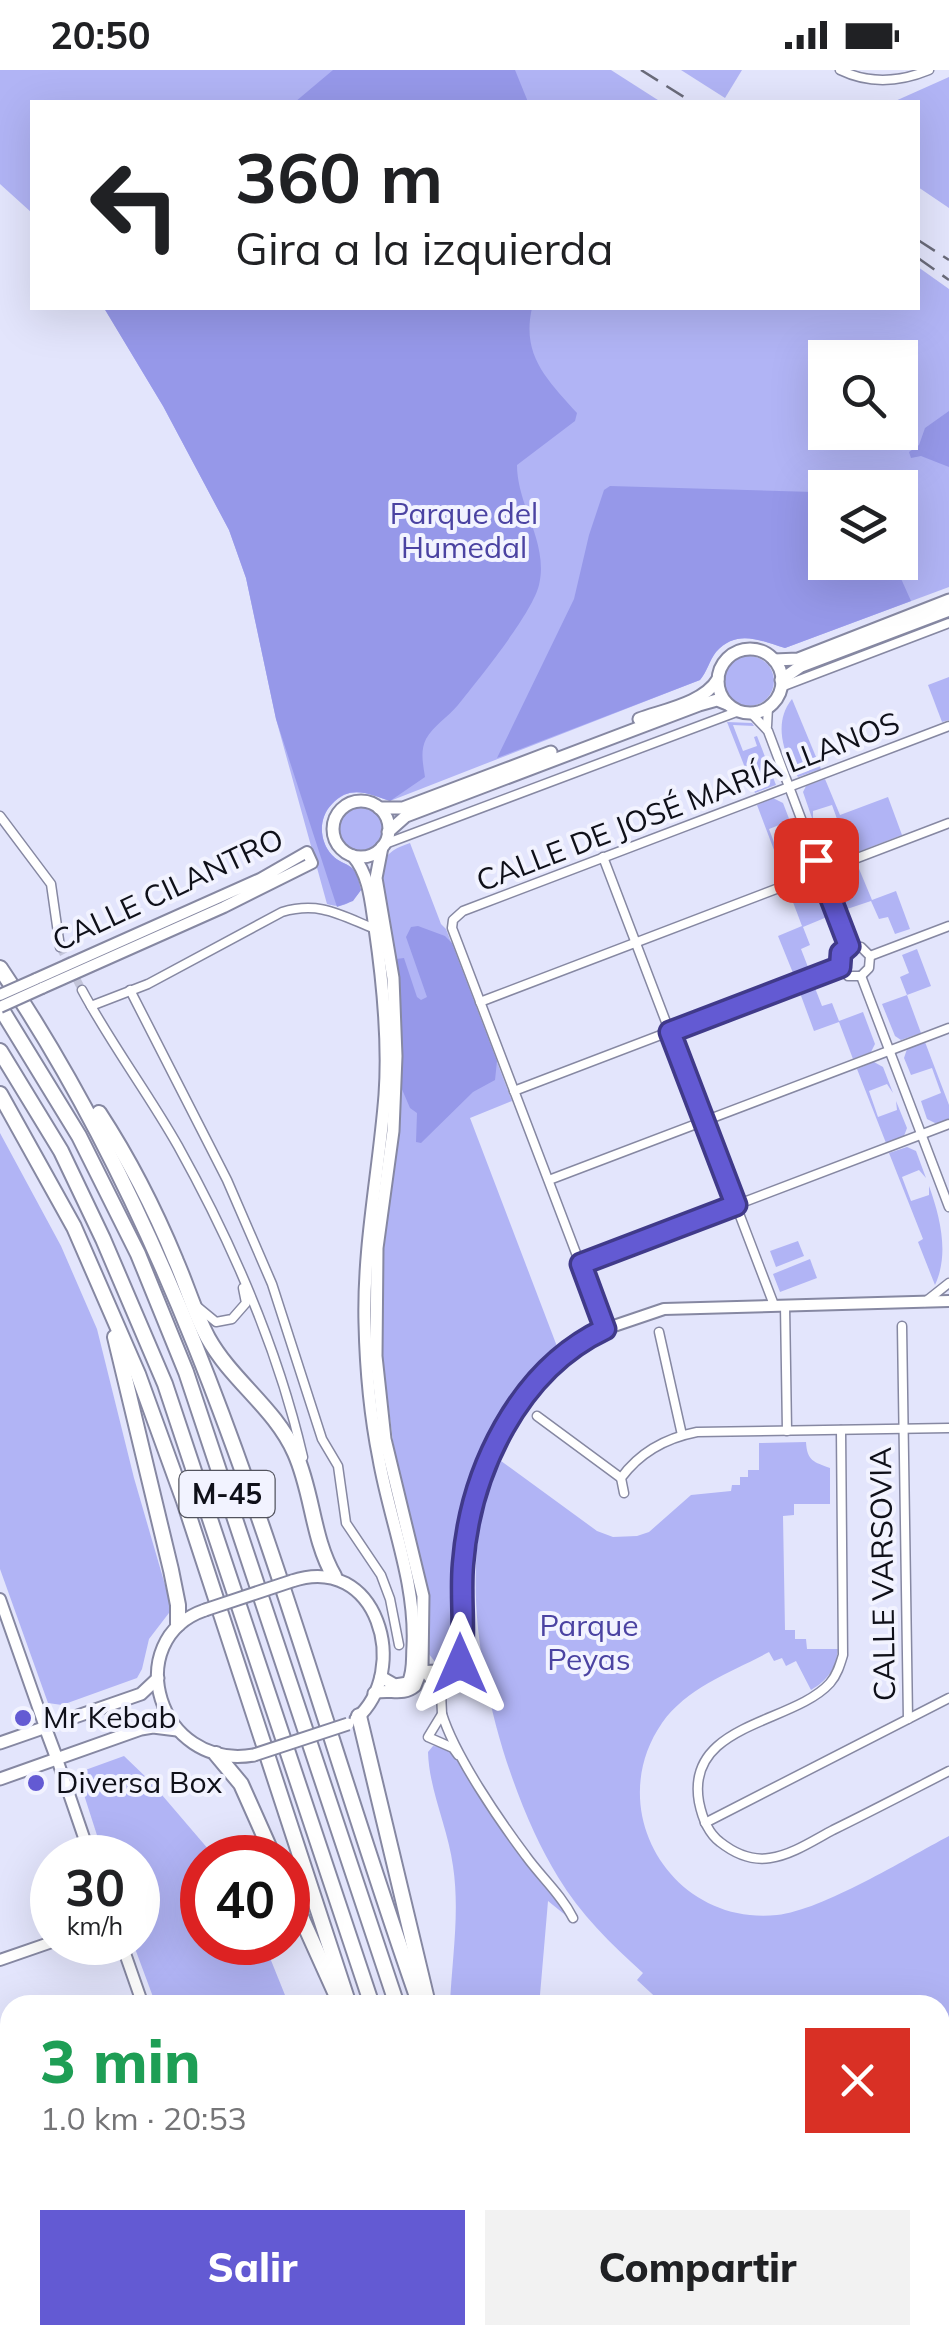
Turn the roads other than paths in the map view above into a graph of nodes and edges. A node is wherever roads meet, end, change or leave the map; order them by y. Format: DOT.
graph roads {
  1 [pos="840,70"];
  2 [pos="929,70"];
  3 [pos="949,600"];
  4 [pos="949,610"];
  5 [pos="949,623"];
  6 [pos="774,660"];
  7 [pos="718,679"];
  8 [pos="781,683"];
  9 [pos="768,707"];
  10 [pos="739,709"];
  11 [pos="949,726"];
  12 [pos="768,731"];
  13 [pos="789,787"];
  14 [pos="379,808"];
  15 [pos="0,816"];
  16 [pos="949,823"];
  17 [pos="385,841"];
  18 [pos="353,856"];
  19 [pos="603,858"];
  20 [pos="821,872"];
  21 [pos="949,926"];
  22 [pos="375,929"];
  23 [pos="636,942"];
  24 [pos="849,946"];
  25 [pos="60,947"];
  26 [pos="870,956"];
  27 [pos="840,967"];
  28 [pos="0,968"];
  29 [pos="862,976"];
  30 [pos="39,984"];
  31 [pos="82,990"];
  32 [pos="130,990"];
  33 [pos="0,995"];
  34 [pos="480,1002"];
  35 [pos="91,1006"];
  36 [pos="0,1007"];
  37 [pos="949,1028"];
  38 [pos="670,1032"];
  39 [pos="0,1051"];
  40 [pos="889,1051"];
  41 [pos="56,1056"];
  42 [pos="514,1091"];
  43 [pos="0,1094"];
  44 [pos="704,1121"];
  45 [pos="949,1124"];
  46 [pos="921,1135"];
  47 [pos="548,1180"];
  48 [pos="736,1205"];
  49 [pos="949,1206"];
  50 [pos="74,1228"];
  51 [pos="232,1256"];
  52 [pos="581,1264"];
  53 [pos="949,1284"];
  54 [pos="186,1285"];
  55 [pos="949,1301"];
  56 [pos="926,1302"];
  57 [pos="780,1305"];
  58 [pos="902,1326"];
  59 [pos="605,1329"];
  60 [pos="659,1332"];
  61 [pos="537,1416"];
  62 [pos="949,1428"];
  63 [pos="904,1429"];
  64 [pos="841,1430"];
  65 [pos="787,1431"];
  66 [pos="682,1435"];
  67 [pos="621,1478"];
  68 [pos="624,1494"];
  69 [pos="310,1496"];
  70 [pos="334,1576"];
  71 [pos="0,1599"];
  72 [pos="178,1624"];
  73 [pos="399,1645"];
  74 [pos="462,1656"];
  75 [pos="424,1669"];
  76 [pos="381,1677"];
  77 [pos="158,1678"];
  78 [pos="441,1692"];
  79 [pos="374,1693"];
  80 [pos="949,1698"];
  81 [pos="442,1714"];
  82 [pos="908,1719"];
  83 [pos="353,1720"];
  84 [pos="45,1728"];
  85 [pos="177,1730"];
  86 [pos="0,1743"];
  87 [pos="216,1754"];
  88 [pos="56,1759"];
  89 [pos="949,1771"];
  90 [pos="476,1778"];
  91 [pos="0,1779"];
  92 [pos="705,1823"];
  93 [pos="84,1835"];
  94 [pos="264,1835"];
  95 [pos="573,1918"];
  96 [pos="310,1933"];
  97 [pos="30,1950"];
  98 [pos="0,1960"];
  99 [pos="129,1965"];
  100 [pos="140,1995"];
  101 [pos="340,1995"];
  102 [pos="342,1995"];
  103 [pos="369,1995"];
  104 [pos="394,1995"];
  105 [pos="417,1995"];
  106 [pos="425,1995"];
  1 -- 2 [label="street"];
  3 -- 6 [label="main road"];
  4 -- 8 [label="main road"];
  5 -- 8 [label="street"];
  6 -- 7 [label="main road"];
  6 -- 8 [label="main road"];
  7 -- 10 [label="main road"];
  7 -- 14 [label="main road"];
  8 -- 9 [label="main road"];
  9 -- 10 [label="main road"];
  9 -- 12 [label="street"];
  10 -- 12 [label="street"];
  10 -- 17 [label="street"];
  10 -- 17 [label="main road"];
  11 -- 13 [label="street, CALLE DE JOSÉ MARÍA LLANOS"];
  12 -- 13 [label="street"];
  13 -- 19 [label="street, CALLE DE JOSÉ MARÍA LLANOS"];
  13 -- 20 [label="street"];
  14 -- 17 [label="main road"];
  14 -- 18 [label="main road"];
  15 -- 25 [label="street"];
  16 -- 20 [label="street"];
  17 -- 18 [label="main road"];
  17 -- 75 [label="main road"];
  18 -- 22 [label="main road"];
  19 -- 23 [label="street"];
  19 -- 34 [label="street, CALLE DE JOSÉ MARÍA LLANOS"];
  20 -- 23 [label="street"];
  20 -- 24 [label="street"];
  21 -- 26 [label="street"];
  22 -- 32 [label="street"];
  22 -- 76 [label="main road"];
  23 -- 34 [label="street"];
  23 -- 38 [label="street"];
  24 -- 26 [label="street"];
  24 -- 27 [label="street"];
  26 -- 29 [label="street"];
  27 -- 29 [label="street"];
  27 -- 38 [label="street"];
  28 -- 41 [label="highway"];
  29 -- 40 [label="street"];
  30 -- 30 [label="street, CALLE CILANTRO"];
  30 -- 33 [label="street, CALLE CILANTRO, bridge"];
  30 -- 36 [label="street, CALLE CILANTRO, bridge"];
  31 -- 35 [label="street"];
  32 -- 35 [label="street"];
  32 -- 73 [label="street"];
  34 -- 42 [label="street"];
  35 -- 51 [label="street"];
  36 -- 104 [label="highway, M-45"];
  37 -- 40 [label="street"];
  38 -- 42 [label="street"];
  38 -- 44 [label="street"];
  39 -- 103 [label="highway, M-45"];
  40 -- 44 [label="street"];
  40 -- 46 [label="street"];
  41 -- 54 [label="highway"];
  41 -- 105 [label="highway"];
  42 -- 47 [label="street"];
  43 -- 50 [label="highway"];
  44 -- 47 [label="street"];
  44 -- 48 [label="street"];
  45 -- 46 [label="street"];
  46 -- 48 [label="street"];
  46 -- 49 [label="street"];
  47 -- 52 [label="street"];
  48 -- 52 [label="street"];
  48 -- 57 [label="street"];
  50 -- 72 [label="highway"];
  50 -- 102 [label="highway"];
  51 -- 54 [label="street"];
  51 -- 69 [label="street"];
  52 -- 59 [label="street"];
  53 -- 56 [label="street"];
  54 -- 69 [label="highway"];
  55 -- 56 [label="street"];
  56 -- 57 [label="street"];
  57 -- 59 [label="street"];
  57 -- 65 [label="street"];
  58 -- 63 [label="street, CALLE VARSOVIA"];
  59 -- 74 [label="street"];
  60 -- 66 [label="street"];
  61 -- 67 [label="street"];
  62 -- 63 [label="street"];
  63 -- 64 [label="street"];
  63 -- 82 [label="street, CALLE VARSOVIA"];
  64 -- 65 [label="street"];
  64 -- 92 [label="street"];
  65 -- 66 [label="street"];
  66 -- 67 [label="street"];
  67 -- 68 [label="street"];
  69 -- 70 [label="highway"];
  70 -- 72 [label="main road, bridge"];
  70 -- 76 [label="main road"];
  71 -- 84 [label="street"];
  72 -- 77 [label="main road"];
  74 -- 75 [label="street"];
  74 -- 78 [label="street"];
  75 -- 78 [label="street"];
  75 -- 79 [label="main road"];
  76 -- 79 [label="main road"];
  77 -- 84 [label="main road"];
  77 -- 85 [label="main road"];
  78 -- 81 [label="street"];
  79 -- 83 [label="main road"];
  80 -- 82 [label="street"];
  81 -- 90 [label="street"];
  81 -- 90 [label="street"];
  82 -- 92 [label="street"];
  83 -- 87 [label="main road, bridge"];
  83 -- 106 [label="highway"];
  84 -- 86 [label="main road"];
  84 -- 88 [label="main road"];
  85 -- 87 [label="main road"];
  85 -- 88 [label="main road"];
  87 -- 94 [label="highway"];
  88 -- 91 [label="main road"];
  88 -- 93 [label="street"];
  89 -- 92 [label="street"];
  90 -- 95 [label="street"];
  96 -- 101 [label="highway"];
  97 -- 98 [label="street"];
  99 -- 100 [label="street"];
}
